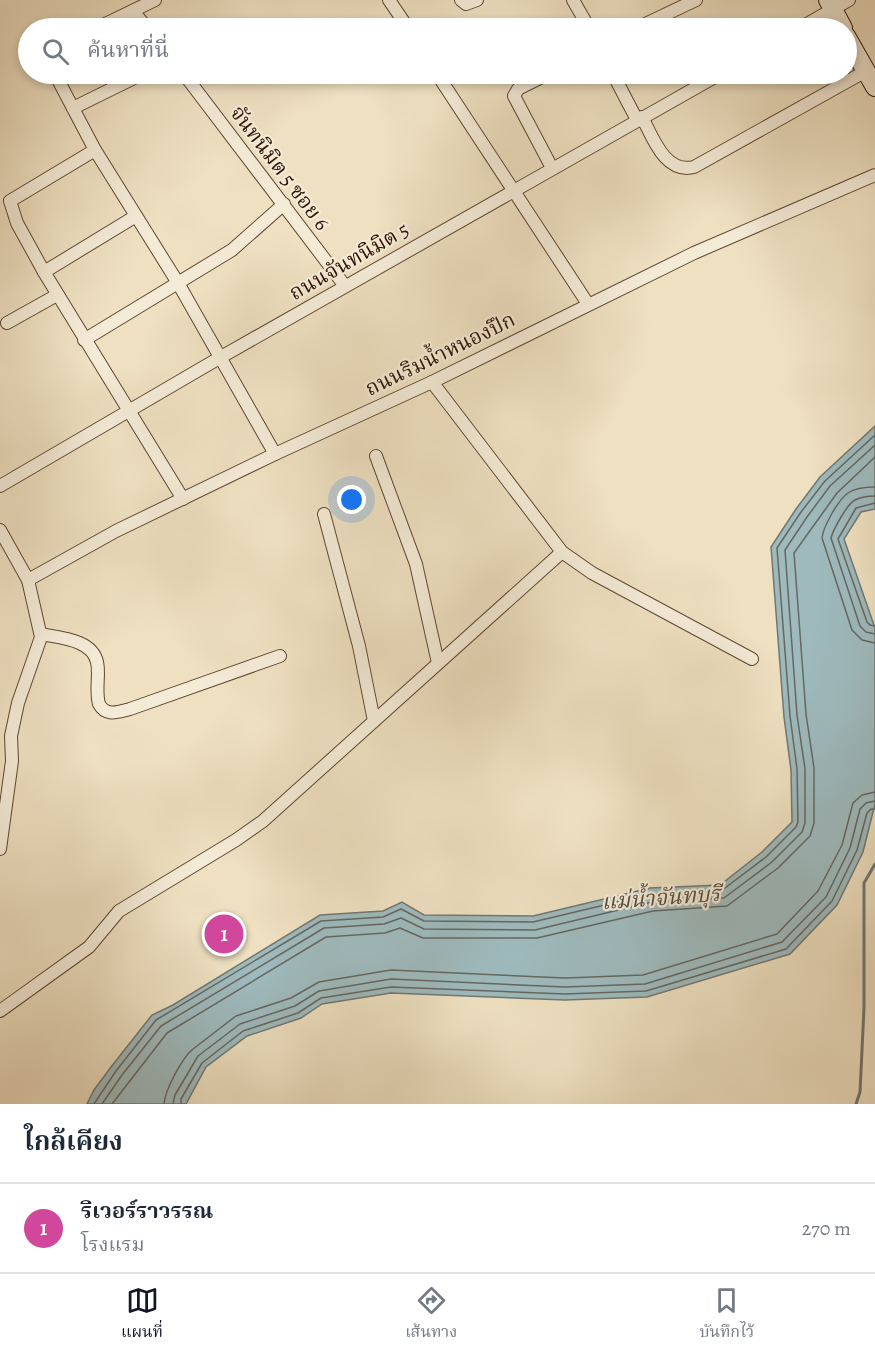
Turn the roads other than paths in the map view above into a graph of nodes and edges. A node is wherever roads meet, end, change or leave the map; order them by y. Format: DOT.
graph roads {
  1 [pos="155,0"];
  2 [pos="389,0"];
  3 [pos="461,0"];
  4 [pos="477,0"];
  5 [pos="573,0"];
  6 [pos="695,0"];
  7 [pos="849,0"];
  8 [pos="830,5"];
  9 [pos="133,11"];
  10 [pos="118,18"];
  11 [pos="139,18"];
  12 [pos="401,18"];
  13 [pos="583,18"];
  14 [pos="658,18"];
  15 [pos="813,18"];
  16 [pos="857,55"];
  17 [pos="866,71"];
  18 [pos="857,76"];
  19 [pos="60,84"];
  20 [pos="122,84"];
  21 [pos="192,84"];
  22 [pos="444,84"];
  23 [pos="528,84"];
  24 [pos="619,84"];
  25 [pos="702,84"];
  26 [pos="843,84"];
  27 [pos="875,87"];
  28 [pos="73,108"];
  29 [pos="639,119"];
  30 [pos="95,150"];
  31 [pos="552,168"];
  32 [pos="875,175"];
  33 [pos="514,190"];
  34 [pos="284,204"];
  35 [pos="136,216"];
  36 [pos="44,272"];
  37 [pos="178,283"];
  38 [pos="345,286"];
  39 [pos="57,295"];
  40 [pos="588,304"];
  41 [pos="7,323"];
  42 [pos="84,340"];
  43 [pos="221,357"];
  44 [pos="432,382"];
  45 [pos="128,411"];
  46 [pos="275,454"];
  47 [pos="376,456"];
  48 [pos="0,486"];
  49 [pos="183,499"];
  50 [pos="324,514"];
  51 [pos="0,530"];
  52 [pos="562,552"];
  53 [pos="28,580"];
  54 [pos="41,634"];
  55 [pos="280,656"];
  56 [pos="752,659"];
  57 [pos="438,663"];
  58 [pos="374,721"];
  59 [pos="0,849"];
  60 [pos="0,1011"];
  1 -- 9 [label="street"];
  2 -- 12 [label="street"];
  3 -- 4 [label="street"];
  5 -- 13 [label="street"];
  6 -- 14 [label="street"];
  7 -- 8 [label="street"];
  8 -- 15 [label="street"];
  9 -- 10 [label="street"];
  9 -- 11 [label="street"];
  16 -- 17 [label="main road"];
  17 -- 18 [label="street"];
  17 -- 27 [label="main road"];
  19 -- 28 [label="street"];
  20 -- 28 [label="street"];
  21 -- 34 [label="street, จันทนิมิต 5 ซอย 6"];
  22 -- 33 [label="street"];
  23 -- 31 [label="street"];
  24 -- 29 [label="street"];
  25 -- 29 [label="street, ถนนจันทนิมิต 5"];
  26 -- 29 [label="street"];
  28 -- 30 [label="street"];
  29 -- 31 [label="street, ถนนจันทนิมิต 5"];
  30 -- 35 [label="street"];
  30 -- 36 [label="street"];
  31 -- 33 [label="street, ถนนจันทนิมิต 5"];
  32 -- 40 [label="street, ถนนริมน้ำหนองปึก"];
  33 -- 38 [label="street, ถนนจันทนิมิต 5"];
  33 -- 40 [label="street"];
  34 -- 37 [label="street"];
  34 -- 38 [label="street, จันทนิมิต 5 ซอย 6"];
  35 -- 36 [label="street"];
  35 -- 37 [label="street"];
  36 -- 39 [label="street"];
  37 -- 42 [label="street"];
  37 -- 43 [label="street"];
  38 -- 43 [label="street, ถนนจันทนิมิต 5"];
  39 -- 41 [label="street"];
  39 -- 42 [label="street"];
  40 -- 44 [label="street, ถนนริมน้ำหนองปึก"];
  42 -- 45 [label="street"];
  43 -- 45 [label="street, ถนนจันทนิมิต 5"];
  43 -- 46 [label="street"];
  44 -- 46 [label="street, ถนนริมน้ำหนองปึก"];
  44 -- 52 [label="street"];
  45 -- 48 [label="street, ถนนจันทนิมิต 5"];
  45 -- 49 [label="street"];
  46 -- 49 [label="street, ถนนริมน้ำหนองปึก"];
  47 -- 57 [label="street"];
  49 -- 53 [label="street, ถนนริมน้ำหนองปึก"];
  50 -- 58 [label="street"];
  51 -- 53 [label="street"];
  52 -- 56 [label="street"];
  52 -- 57 [label="street"];
  53 -- 54 [label="street"];
  54 -- 55 [label="street"];
  54 -- 59 [label="street"];
  57 -- 58 [label="street"];
  58 -- 60 [label="street"];
}
